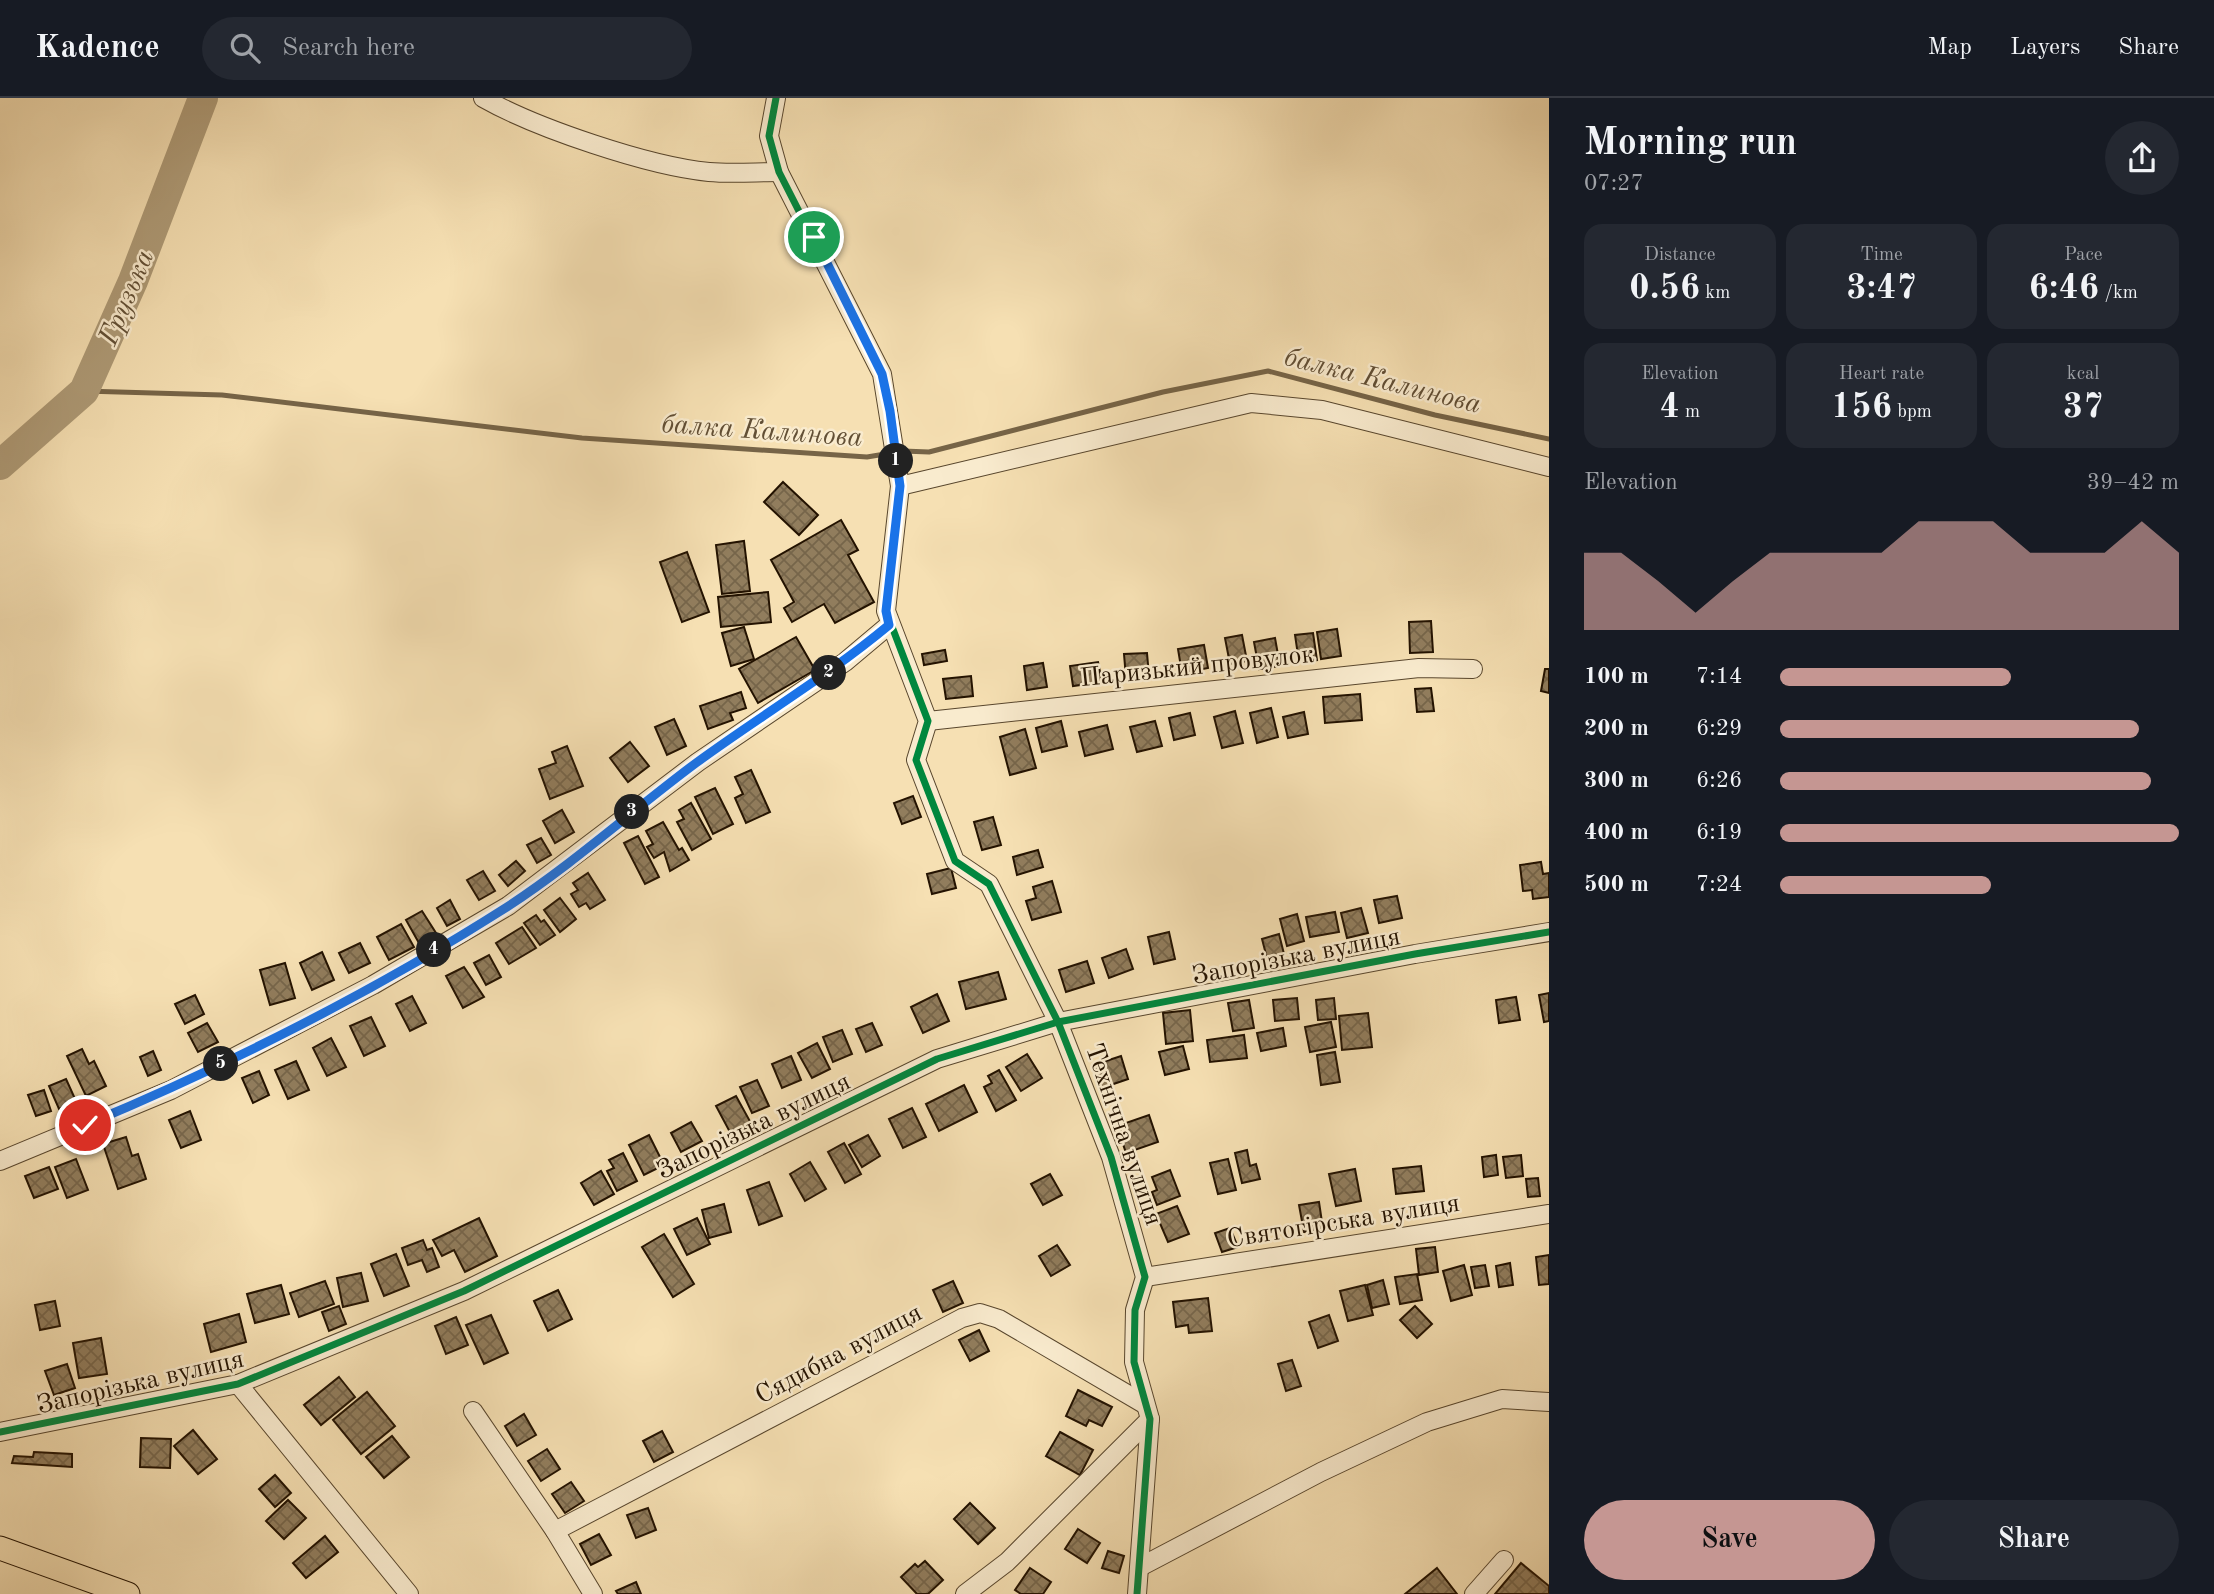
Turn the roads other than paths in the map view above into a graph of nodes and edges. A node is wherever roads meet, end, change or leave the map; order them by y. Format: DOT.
graph roads {
  1 [pos="483,98"];
  2 [pos="776,98"];
  3 [pos="779,172"];
  4 [pos="1549,467"];
  5 [pos="900,486"];
  6 [pos="888,618"];
  7 [pos="1473,669"];
  8 [pos="928,721"];
  9 [pos="1549,932"];
  10 [pos="1058,1022"];
  11 [pos="0,1161"];
  12 [pos="1549,1213"];
  13 [pos="1145,1277"];
  14 [pos="237,1384"];
  15 [pos="1549,1402"];
  16 [pos="473,1411"];
  17 [pos="1147,1412"];
  18 [pos="0,1432"];
  19 [pos="555,1531"];
  20 [pos="0,1548"];
  21 [pos="1504,1560"];
  22 [pos="1140,1567"];
  23 [pos="128,1594"];
  24 [pos="409,1594"];
  25 [pos="593,1594"];
  26 [pos="965,1594"];
  27 [pos="1137,1594"];
  28 [pos="1474,1594"];
  1 -- 3 [label="street"];
  2 -- 3 [label="street"];
  3 -- 5 [label="street"];
  4 -- 5 [label="street"];
  5 -- 6 [label="street"];
  6 -- 8 [label="street"];
  6 -- 11 [label="street"];
  7 -- 8 [label="street, Паризький провулок"];
  8 -- 10 [label="street, Технічна вулиця"];
  9 -- 10 [label="street, Запорізька вулиця"];
  10 -- 13 [label="street, Технічна вулиця"];
  10 -- 14 [label="street, Запорізька вулиця"];
  12 -- 13 [label="street, Святогірська вулиця"];
  13 -- 17 [label="street"];
  14 -- 18 [label="street, Запорізька вулиця"];
  14 -- 24 [label="street"];
  15 -- 22 [label="street"];
  16 -- 19 [label="street"];
  17 -- 19 [label="street, Сядибна вулиця"];
  17 -- 22 [label="street"];
  17 -- 26 [label="street"];
  19 -- 25 [label="street"];
  20 -- 23 [label="main road"];
  21 -- 28 [label="street"];
  22 -- 27 [label="street"];
}
